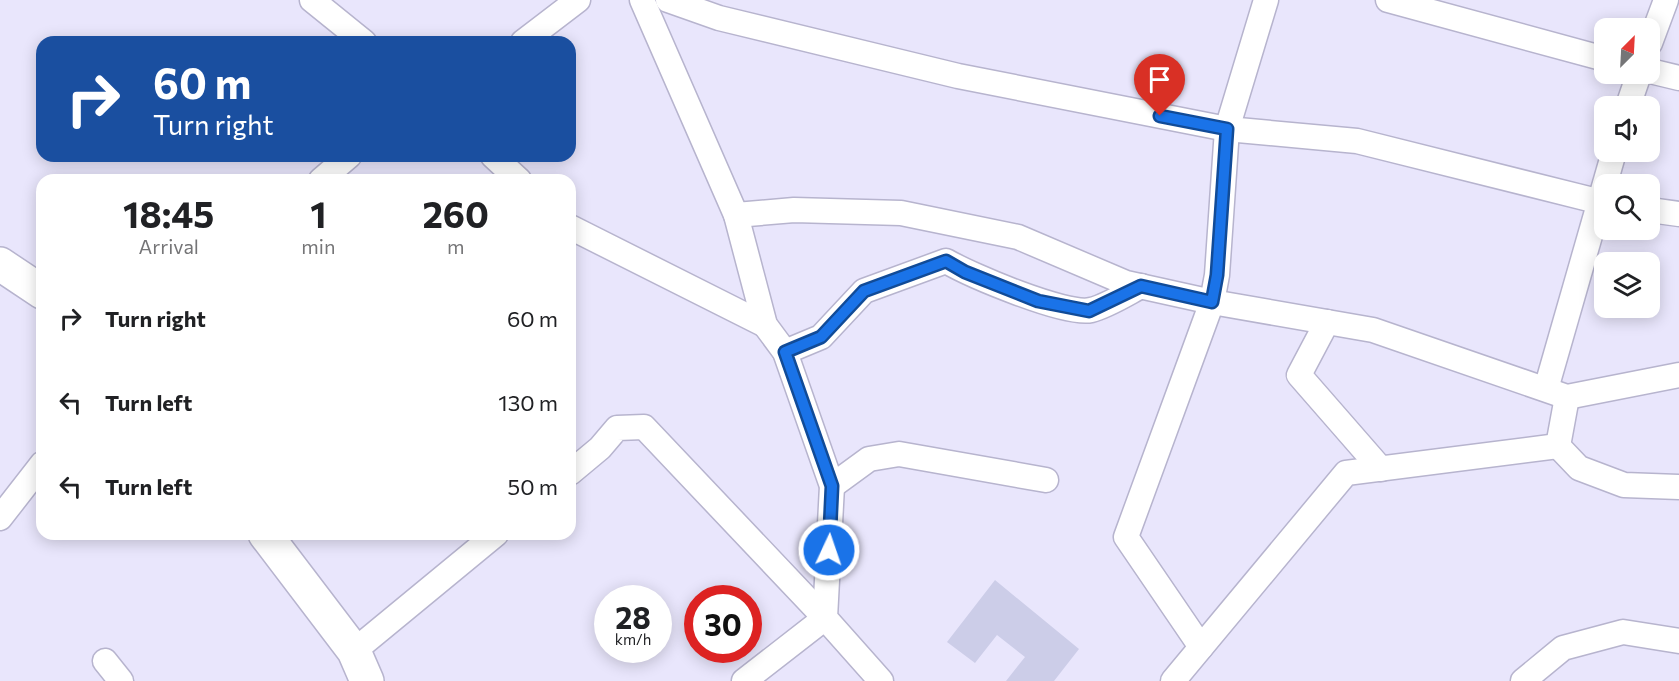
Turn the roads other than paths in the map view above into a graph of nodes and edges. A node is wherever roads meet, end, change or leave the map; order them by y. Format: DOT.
graph roads {
  1 [pos="312,0"];
  2 [pos="578,0"];
  3 [pos="642,0"];
  4 [pos="668,0"];
  5 [pos="1266,0"];
  6 [pos="1388,0"];
  7 [pos="1666,0"];
  8 [pos="1659,18"];
  9 [pos="357,36"];
  10 [pos="531,36"];
  11 [pos="1594,56"];
  12 [pos="1660,73"];
  13 [pos="1679,78"];
  14 [pos="1227,129"];
  15 [pos="342,162"];
  16 [pos="500,162"];
  17 [pos="328,174"];
  18 [pos="512,174"];
  19 [pos="1594,200"];
  20 [pos="1660,211"];
  21 [pos="1679,214"];
  22 [pos="736,215"];
  23 [pos="576,229"];
  24 [pos="1594,232"];
  25 [pos="0,264"];
  26 [pos="1141,286"];
  27 [pos="36,288"];
  28 [pos="1212,302"];
  29 [pos="1327,322"];
  30 [pos="765,325"];
  31 [pos="785,352"];
  32 [pos="1679,375"];
  33 [pos="1556,393"];
  34 [pos="1557,446"];
  35 [pos="576,468"];
  36 [pos="1381,469"];
  37 [pos="36,472"];
  38 [pos="1046,480"];
  39 [pos="832,486"];
  40 [pos="1679,487"];
  41 [pos="0,518"];
  42 [pos="270,540"];
  43 [pos="489,540"];
  44 [pos="825,618"];
  45 [pos="1679,641"];
  46 [pos="1201,647"];
  47 [pos="354,651"];
  48 [pos="105,661"];
  49 [pos="121,681"];
  50 [pos="366,681"];
  51 [pos="744,681"];
  52 [pos="881,681"];
  53 [pos="1173,681"];
  54 [pos="1523,681"];
  1 -- 9 [label="street"];
  2 -- 10 [label="street"];
  3 -- 22 [label="street"];
  4 -- 14 [label="street"];
  5 -- 14 [label="street"];
  6 -- 11 [label="street"];
  7 -- 8 [label="street"];
  12 -- 13 [label="street"];
  14 -- 19 [label="street"];
  14 -- 28 [label="street"];
  15 -- 17 [label="street"];
  16 -- 18 [label="street"];
  20 -- 21 [label="street"];
  22 -- 26 [label="street"];
  22 -- 30 [label="street"];
  23 -- 30 [label="street"];
  24 -- 33 [label="street"];
  25 -- 27 [label="street"];
  26 -- 28 [label="street"];
  26 -- 31 [label="street"];
  28 -- 29 [label="street"];
  28 -- 46 [label="street"];
  29 -- 33 [label="street"];
  29 -- 36 [label="street"];
  30 -- 31 [label="street"];
  31 -- 39 [label="street"];
  32 -- 33 [label="street"];
  33 -- 34 [label="street"];
  34 -- 36 [label="street"];
  34 -- 40 [label="street"];
  35 -- 44 [label="street"];
  36 -- 46 [label="street"];
  37 -- 41 [label="street"];
  38 -- 39 [label="street"];
  39 -- 44 [label="street"];
  42 -- 47 [label="street"];
  43 -- 47 [label="street"];
  44 -- 51 [label="street"];
  44 -- 52 [label="street"];
  45 -- 54 [label="street"];
  46 -- 53 [label="street"];
  47 -- 50 [label="street"];
  48 -- 49 [label="street"];
}
